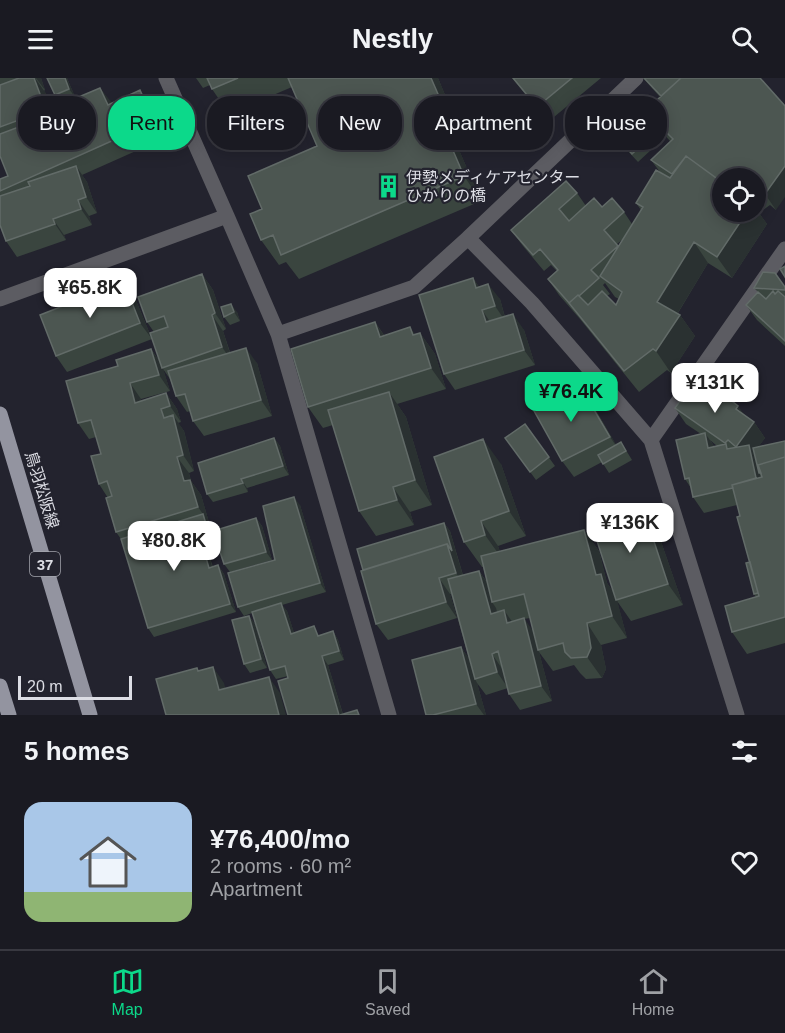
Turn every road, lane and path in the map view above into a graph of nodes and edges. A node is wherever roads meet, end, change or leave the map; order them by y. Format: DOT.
graph roads {
  1 [pos="166,78"];
  2 [pos="636,78"];
  3 [pos="227,216"];
  4 [pos="468,238"];
  5 [pos="785,249"];
  6 [pos="0,299"];
  7 [pos="278,334"];
  8 [pos="0,414"];
  9 [pos="651,440"];
  10 [pos="0,686"];
  11 [pos="9,715"];
  12 [pos="90,715"];
  13 [pos="389,715"];
  14 [pos="737,715"];
  1 -- 3 [label="street"];
  2 -- 4 [label="street"];
  3 -- 6 [label="street"];
  3 -- 7 [label="street"];
  4 -- 7 [label="street"];
  4 -- 9 [label="street"];
  5 -- 9 [label="street"];
  7 -- 13 [label="street"];
  8 -- 12 [label="main road, 鳥羽松阪線 / 37"];
  9 -- 14 [label="street"];
  10 -- 11 [label="main road"];
}
